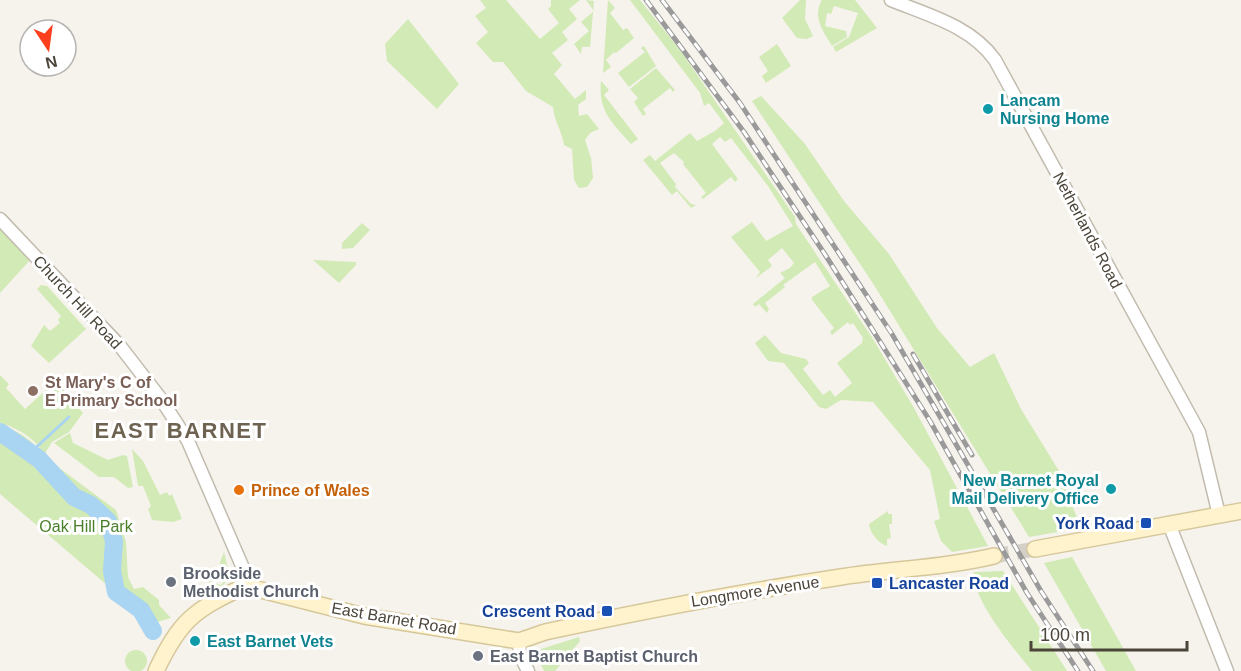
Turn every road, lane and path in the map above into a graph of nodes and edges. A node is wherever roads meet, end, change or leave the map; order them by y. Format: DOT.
graph roads {
  1 [pos="891,0"];
  2 [pos="0,219"];
  3 [pos="1241,511"];
  4 [pos="1219,515"];
  5 [pos="1169,524"];
  6 [pos="1035,549"];
  7 [pos="994,556"];
  8 [pos="244,586"];
  9 [pos="519,641"];
  10 [pos="156,671"];
  11 [pos="528,671"];
  12 [pos="1227,671"];
  1 -- 4 [label="street, Netherlands Road"];
  2 -- 8 [label="street, Church Hill Road"];
  3 -- 4 [label="main road"];
  4 -- 5 [label="main road"];
  5 -- 6 [label="main road"];
  5 -- 12 [label="street"];
  7 -- 9 [label="main road, Longmore Avenue"];
  8 -- 9 [label="main road, East Barnet Road"];
  8 -- 10 [label="main road"];
  9 -- 11 [label="street"];
}
